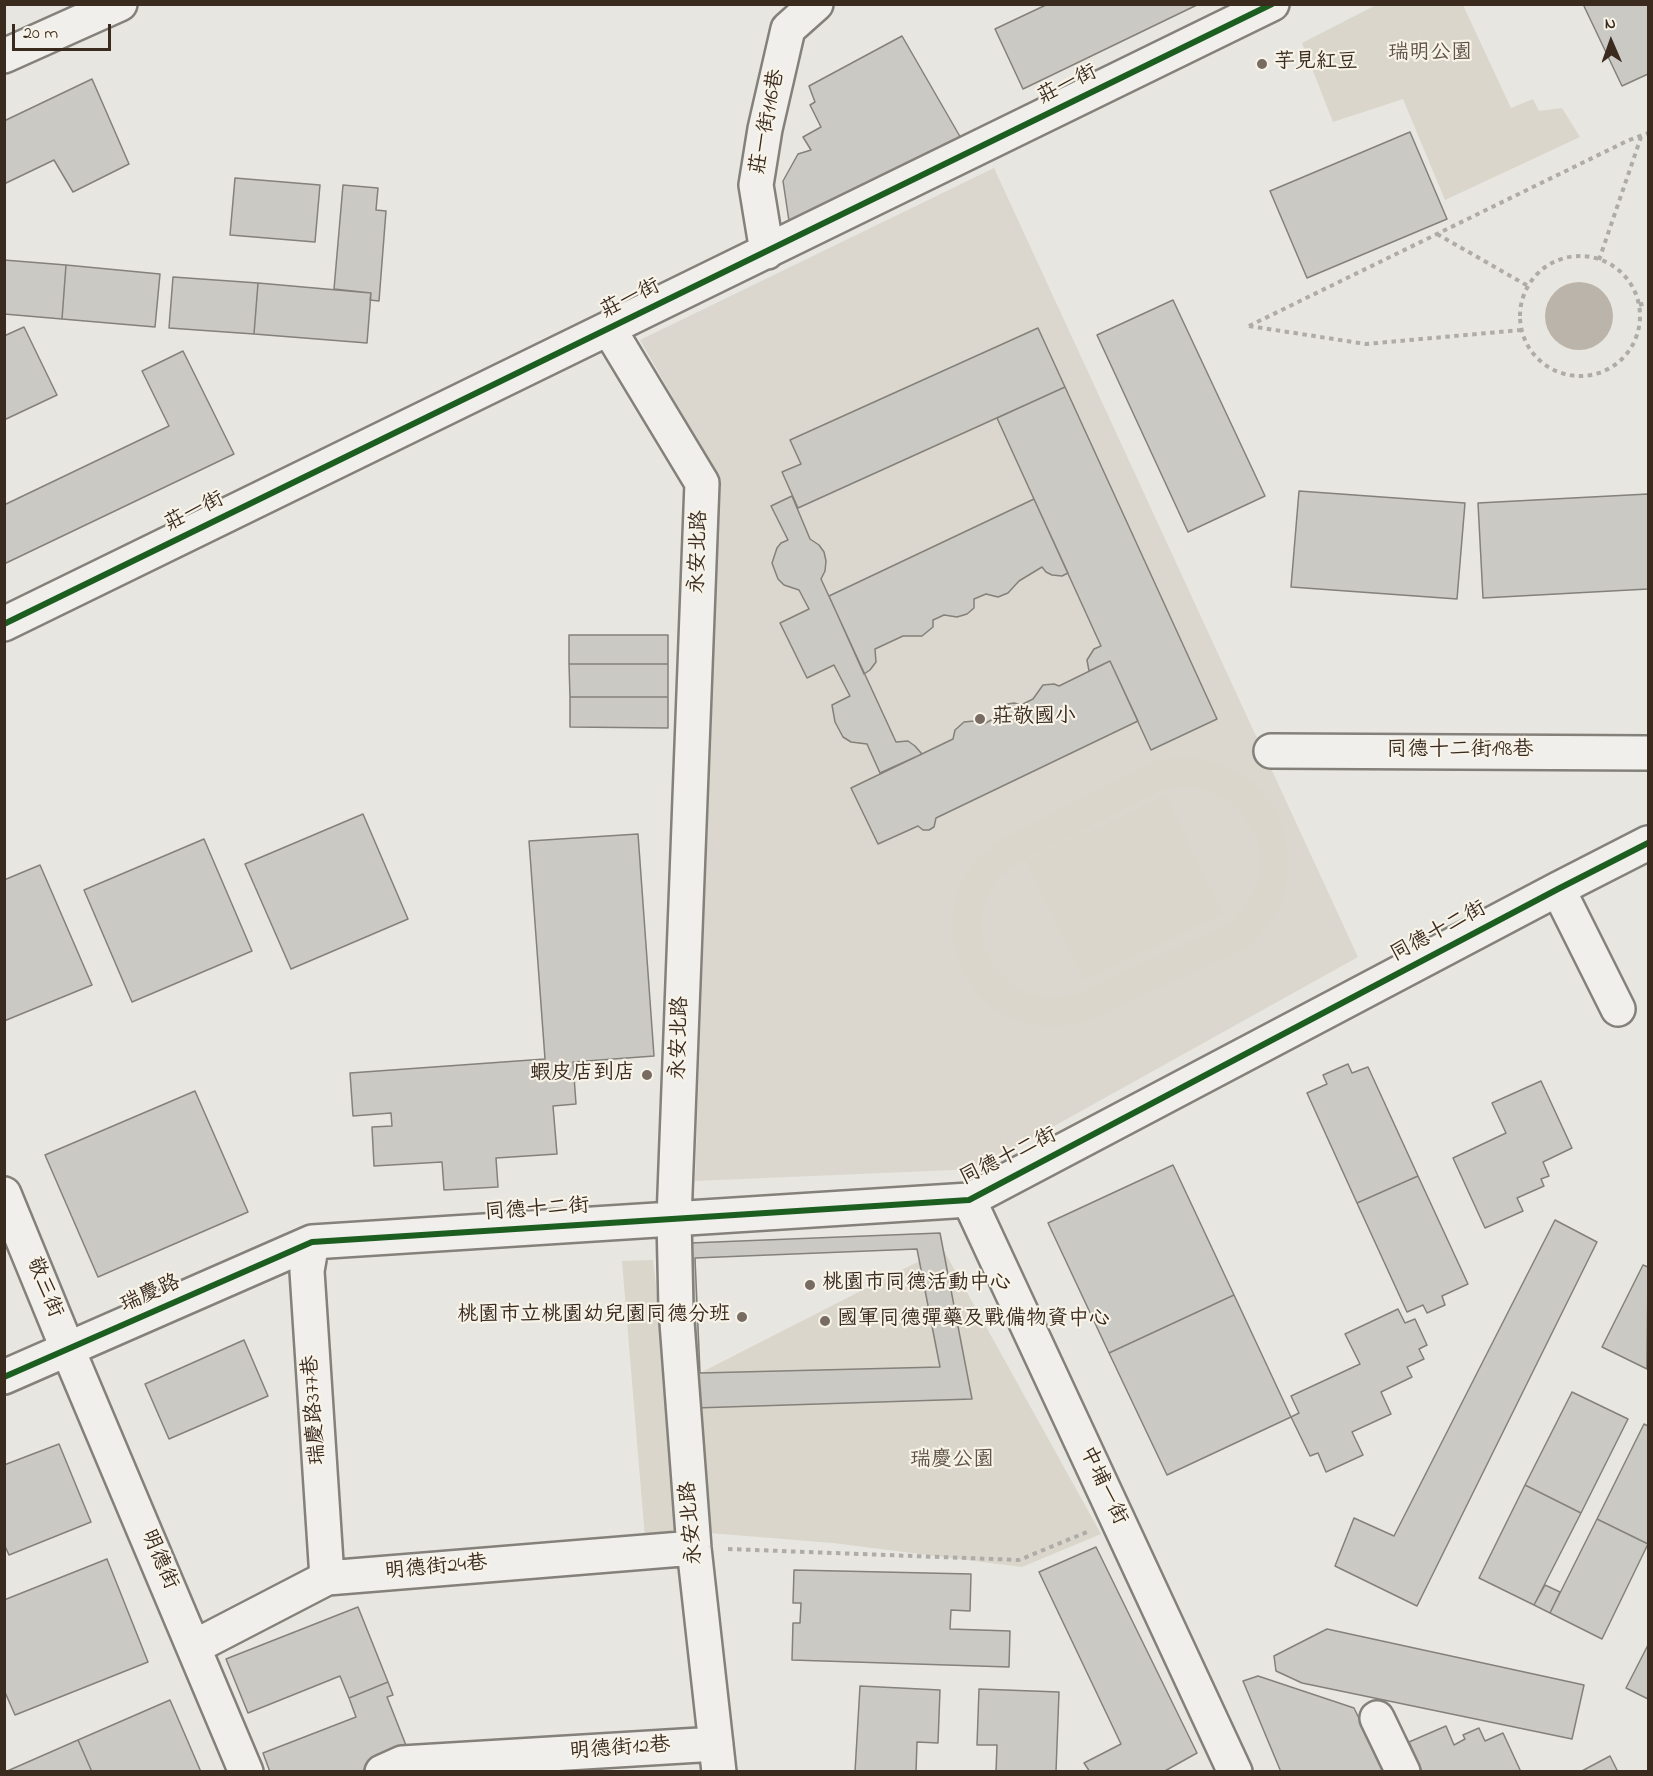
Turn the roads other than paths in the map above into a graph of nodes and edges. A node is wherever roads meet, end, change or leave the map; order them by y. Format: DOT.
graph roads {
  1 [pos="120,4"];
  2 [pos="816,4"];
  3 [pos="1272,4"];
  4 [pos="4,56"];
  5 [pos="767,252"];
  6 [pos="609,329"];
  7 [pos="4,624"];
  8 [pos="1271,751"];
  9 [pos="1648,753"];
  10 [pos="1648,843"];
  11 [pos="1558,889"];
  12 [pos="1618,1009"];
  13 [pos="4,1194"];
  14 [pos="969,1200"];
  15 [pos="674,1219"];
  16 [pos="312,1242"];
  17 [pos="68,1350"];
  18 [pos="4,1377"];
  19 [pos="694,1548"];
  20 [pos="327,1578"];
  21 [pos="194,1647"];
  22 [pos="1377,1718"];
  23 [pos="717,1758"];
  24 [pos="246,1772"];
  25 [pos="382,1772"];
  26 [pos="1235,1772"];
  27 [pos="1403,1772"];
  1 -- 4 [label="street"];
  2 -- 5 [label="street, 莊一街116巷"];
  3 -- 5 [label="street, 莊一街"];
  5 -- 6 [label="street, 莊一街"];
  6 -- 7 [label="street, 莊一街"];
  6 -- 15 [label="street, 永安北路"];
  8 -- 9 [label="street, 同德十二街198巷"];
  10 -- 11 [label="street, 同德十二街"];
  11 -- 12 [label="street"];
  11 -- 14 [label="street, 同德十二街"];
  13 -- 17 [label="street, 敬三街"];
  14 -- 15 [label="street, 同德十二街"];
  14 -- 26 [label="street, 中埔一街"];
  15 -- 16 [label="street, 同德十二街"];
  15 -- 19 [label="street, 永安北路"];
  16 -- 17 [label="street, 瑞慶路"];
  16 -- 20 [label="street, 瑞慶路377巷"];
  17 -- 18 [label="street, 瑞慶路"];
  17 -- 21 [label="street, 明德街"];
  19 -- 20 [label="street, 明德街24巷"];
  19 -- 23 [label="street, 永安北路"];
  20 -- 21 [label="street, 明德街24巷"];
  21 -- 24 [label="street, 明德街"];
  22 -- 27 [label="street"];
  23 -- 25 [label="street, 明德街12巷"];
}
